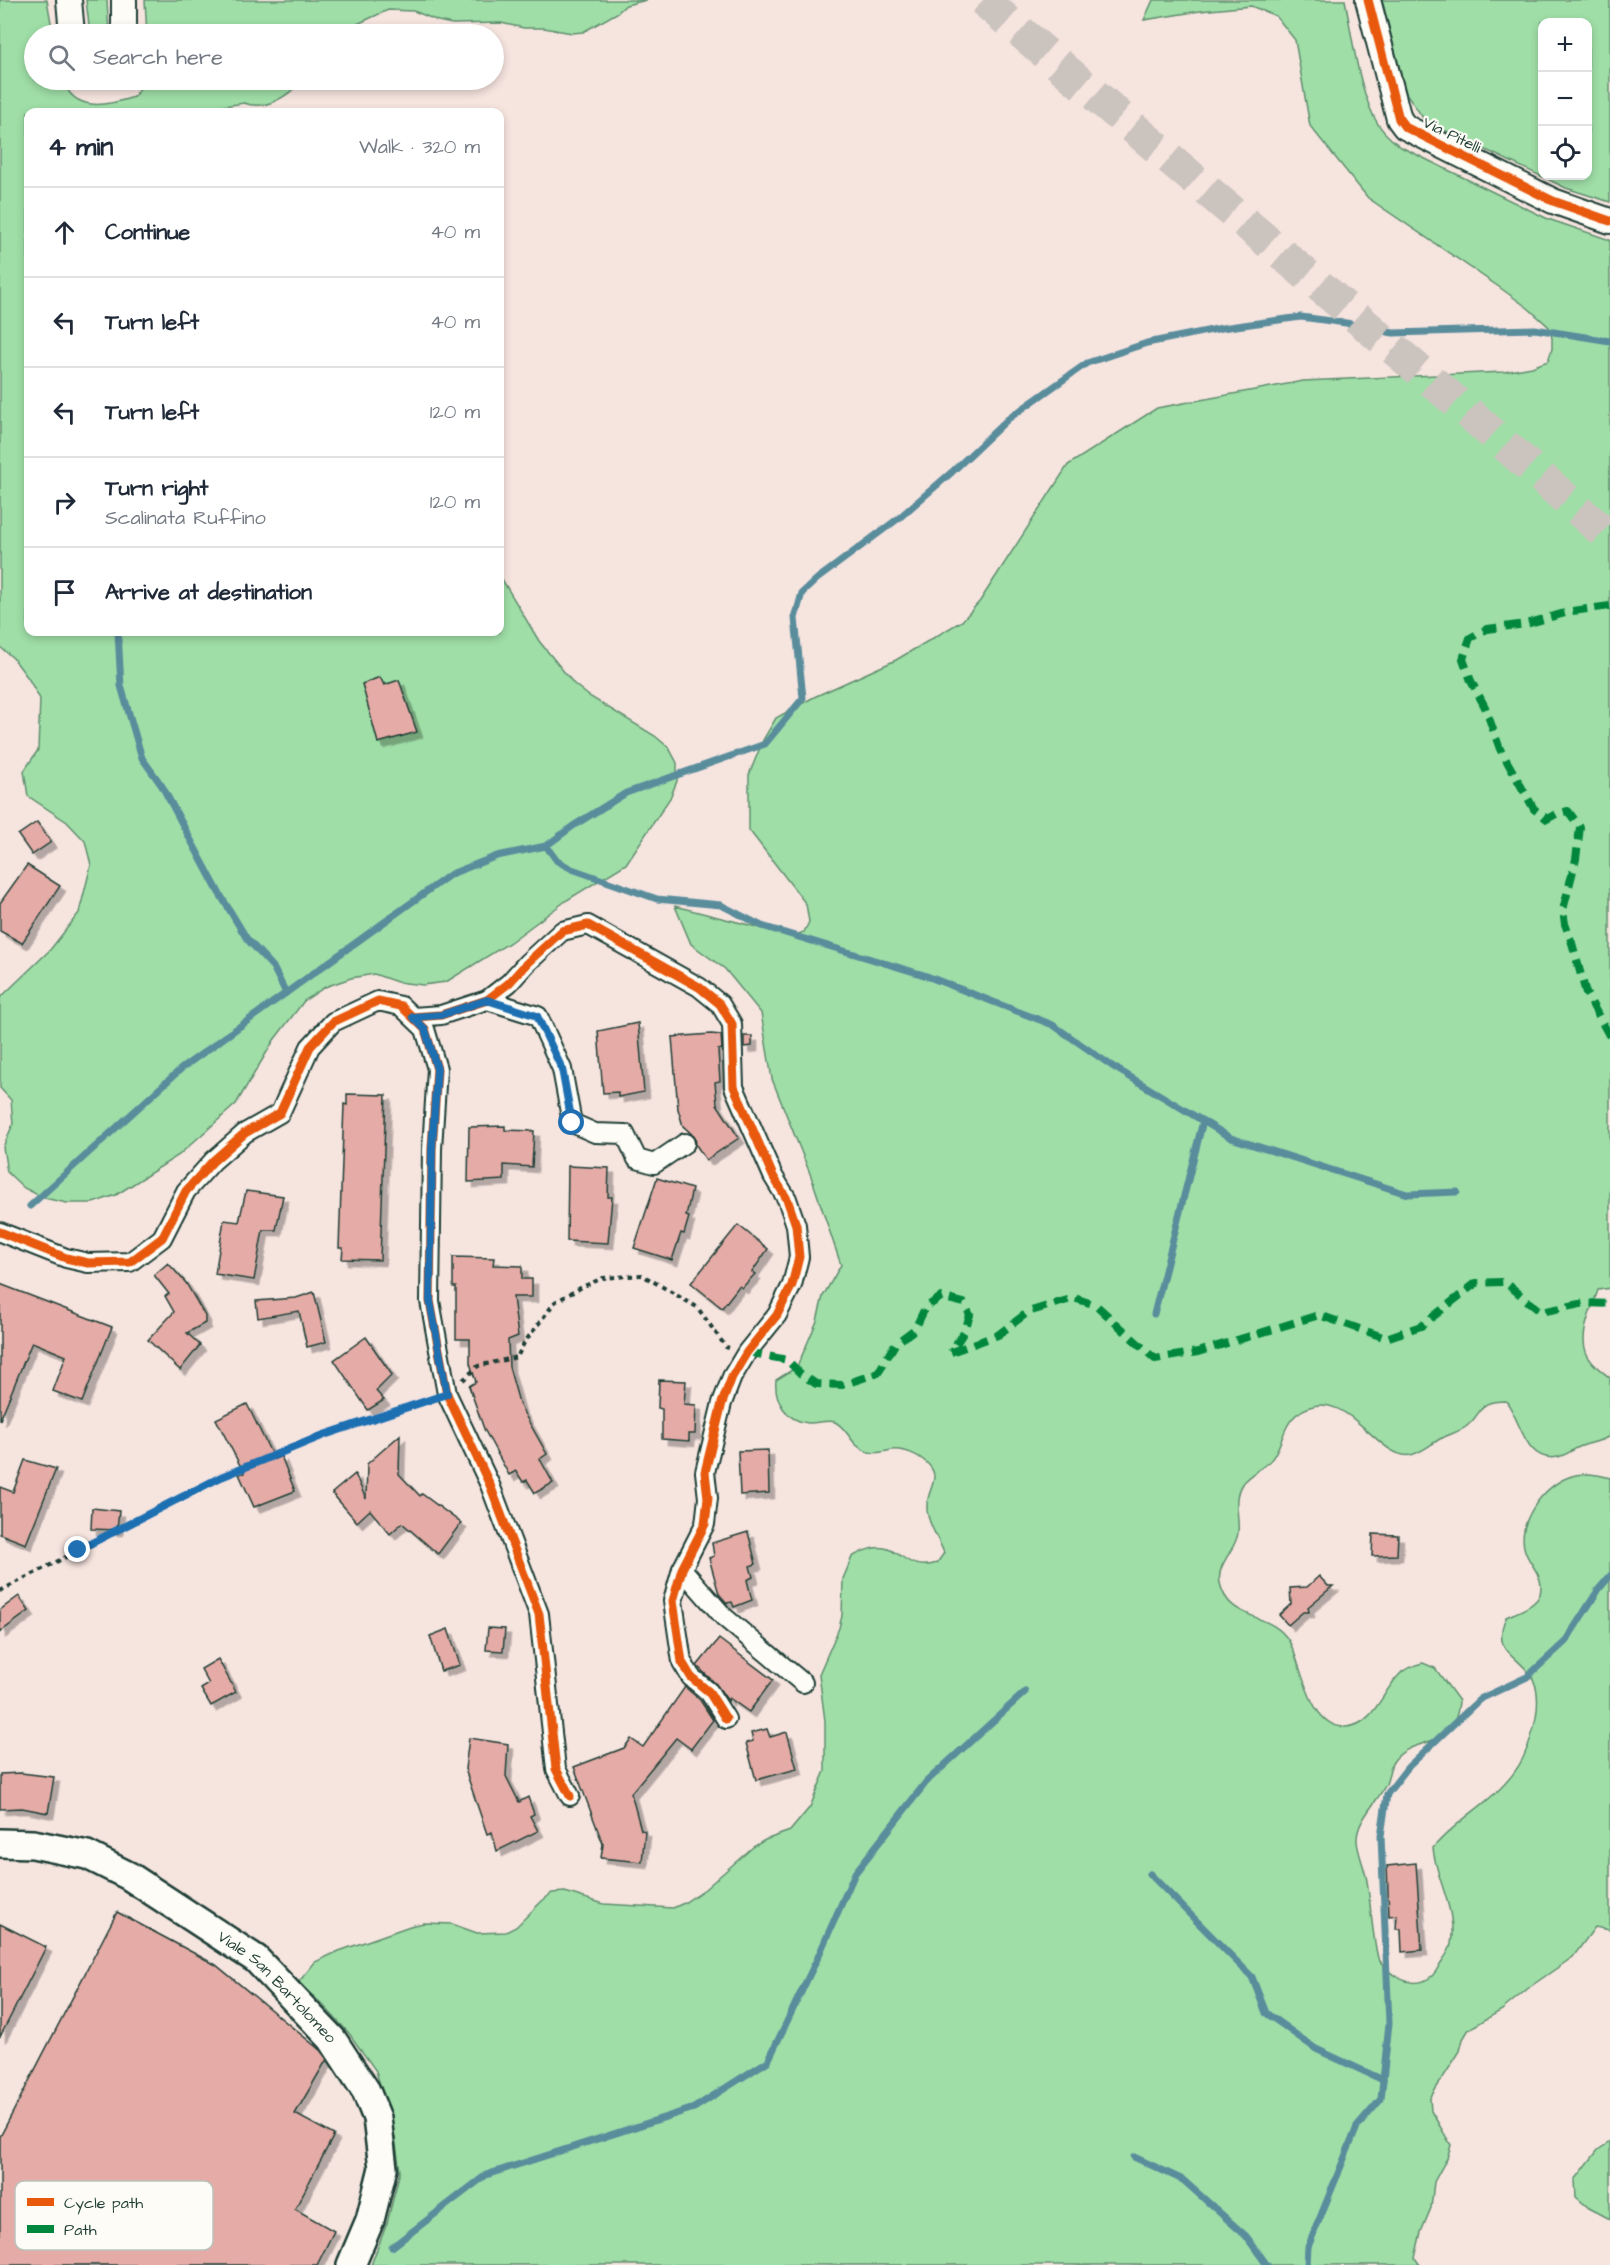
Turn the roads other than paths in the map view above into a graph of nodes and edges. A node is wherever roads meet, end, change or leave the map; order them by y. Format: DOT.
graph roads {
  1 [pos="69,0"];
  2 [pos="124,0"];
  3 [pos="1368,0"];
  4 [pos="71,24"];
  5 [pos="124,24"];
  6 [pos="1610,221"];
  7 [pos="487,1000"];
  8 [pos="413,1017"];
  9 [pos="685,1143"];
  10 [pos="0,1232"];
  11 [pos="682,1569"];
  12 [pos="803,1683"];
  13 [pos="726,1719"];
  14 [pos="570,1796"];
  15 [pos="0,1843"];
  16 [pos="351,2265"];
  1 -- 4 [label="street"];
  2 -- 5 [label="street"];
  3 -- 6 [label="street, Via Pitelli"];
  7 -- 8 [label="street"];
  7 -- 9 [label="street"];
  7 -- 11 [label="street"];
  8 -- 10 [label="street"];
  8 -- 14 [label="street"];
  11 -- 12 [label="street"];
  11 -- 13 [label="street"];
  15 -- 16 [label="main road, Viale San Bartolomeo"];
}
